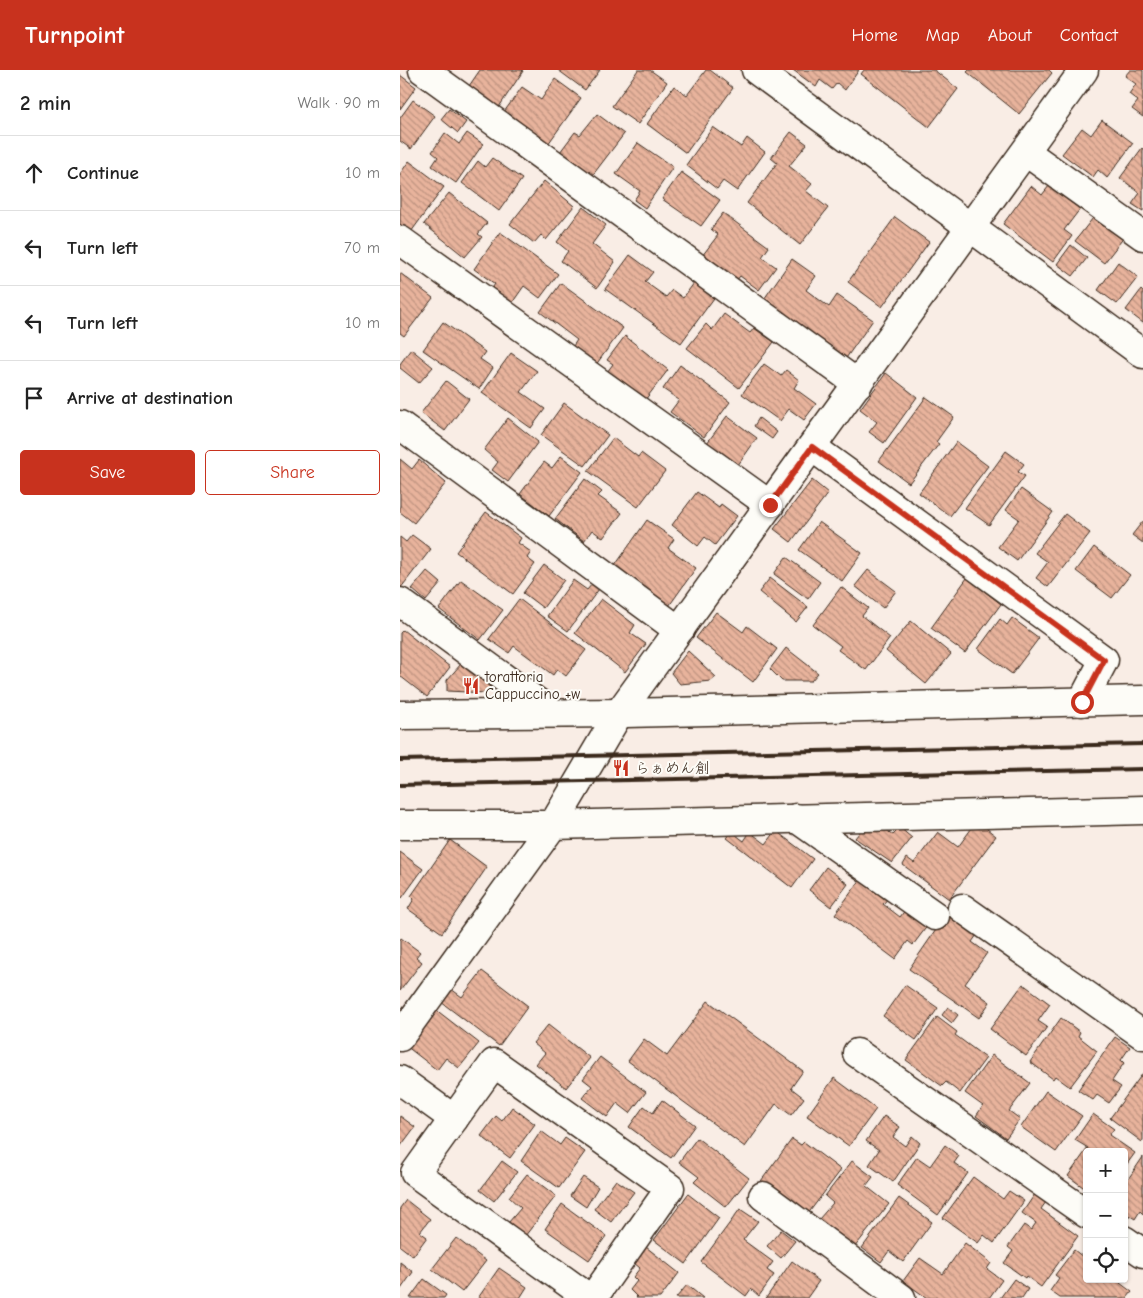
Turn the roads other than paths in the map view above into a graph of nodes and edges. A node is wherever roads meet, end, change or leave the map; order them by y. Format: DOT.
graph roads {
  1 [pos="423,70"];
  2 [pos="756,70"];
  3 [pos="1079,72"];
  4 [pos="1026,152"];
  5 [pos="971,228"];
  6 [pos="1143,236"];
  7 [pos="400,240"];
  8 [pos="1143,354"];
  9 [pos="858,384"];
  10 [pos="400,425"];
  11 [pos="812,447"];
  12 [pos="770,505"];
  13 [pos="400,602"];
  14 [pos="681,628"];
  15 [pos="1143,700"];
  16 [pos="1082,702"];
  17 [pos="552,713"];
  18 [pos="619,713"];
  19 [pos="400,715"];
  20 [pos="1132,811"];
  21 [pos="796,818"];
  22 [pos="553,824"];
  23 [pos="400,825"];
  24 [pos="1143,827"];
  25 [pos="962,908"];
  26 [pos="935,916"];
  27 [pos="402,1031"];
  28 [pos="1143,1035"];
  29 [pos="857,1053"];
  30 [pos="400,1080"];
  31 [pos="454,1119"];
  32 [pos="762,1196"];
  33 [pos="1083,1211"];
  34 [pos="1128,1243"];
  35 [pos="1143,1253"];
  36 [pos="591,1298"];
  37 [pos="900,1298"];
  1 -- 9 [label="street"];
  2 -- 5 [label="street"];
  3 -- 4 [label="street"];
  4 -- 5 [label="street"];
  4 -- 6 [label="street"];
  5 -- 8 [label="street"];
  5 -- 9 [label="street"];
  7 -- 12 [label="street"];
  9 -- 11 [label="street"];
  10 -- 14 [label="street"];
  11 -- 12 [label="street"];
  11 -- 16 [label="street"];
  12 -- 14 [label="street"];
  13 -- 17 [label="street"];
  14 -- 18 [label="street"];
  15 -- 16 [label="street"];
  16 -- 18 [label="street"];
  17 -- 18 [label="street"];
  17 -- 19 [label="street"];
  18 -- 22 [label="street"];
  20 -- 21 [label="street"];
  20 -- 24 [label="street"];
  21 -- 22 [label="street"];
  21 -- 26 [label="street"];
  22 -- 23 [label="street"];
  22 -- 27 [label="street"];
  25 -- 28 [label="street"];
  29 -- 33 [label="street"];
  30 -- 31 [label="street"];
  31 -- 36 [label="street"];
  31 -- 36 [label="street"];
  32 -- 37 [label="street"];
  34 -- 35 [label="street"];
}
